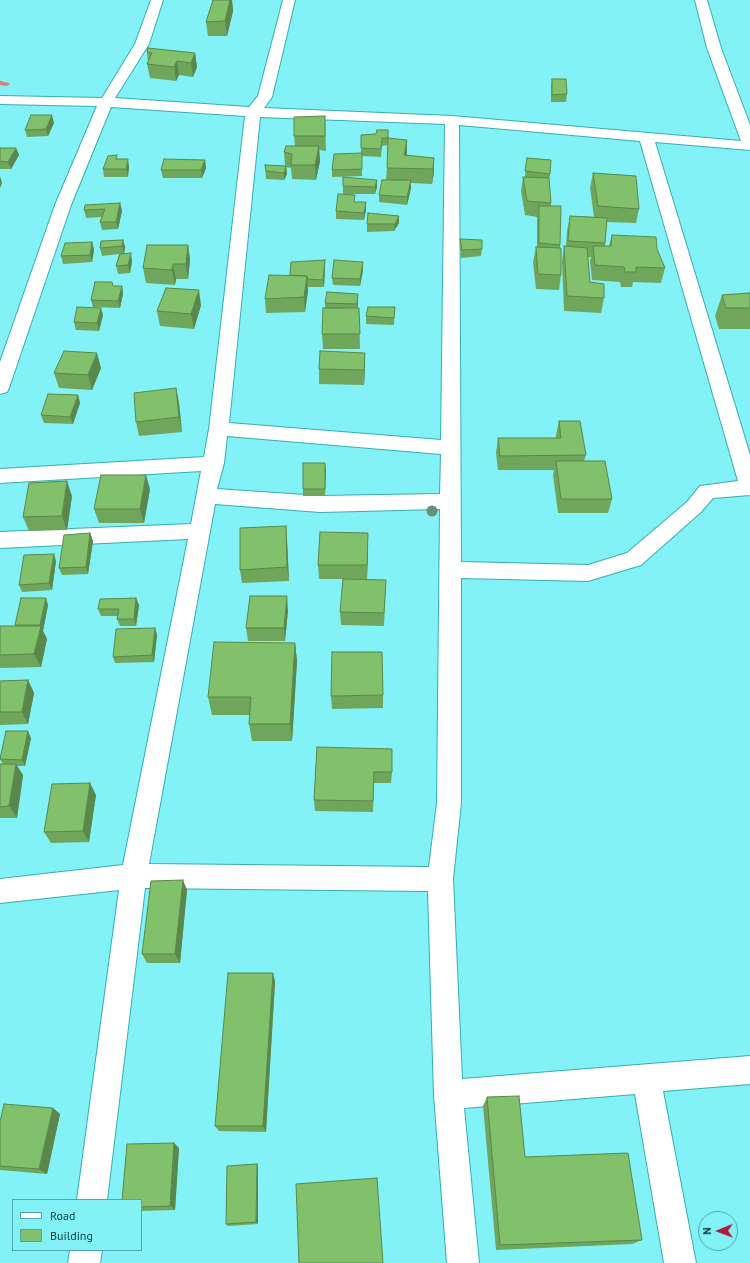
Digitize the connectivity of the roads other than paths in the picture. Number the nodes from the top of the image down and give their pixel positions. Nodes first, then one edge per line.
1 (157, 0) edge
2 (289, 0) edge
3 (701, 0) edge
4 (0, 100) edge
5 (106, 102) junction
6 (253, 112) junction
7 (452, 126) junction
8 (647, 140) junction
9 (750, 145) edge
10 (0, 388) edge
11 (220, 429) junction
12 (450, 448) junction
13 (214, 463) junction
14 (0, 476) edge
15 (750, 488) edge
16 (207, 496) junction
17 (450, 501) junction
18 (200, 531) junction
19 (0, 540) edge
20 (460, 570) dead end
21 (134, 876) junction
22 (440, 879) junction
23 (0, 891) edge
24 (750, 1070) edge
25 (646, 1078) junction
26 (448, 1095) junction
27 (92, 1199) edge
28 (86, 1251) edge
29 (84, 1263) edge
30 (463, 1263) edge
31 (680, 1263) edge

1 - 5 street
2 - 6 street
3 - 9 street
4 - 5 street
5 - 6 street
5 - 10 street
6 - 7 street
6 - 11 street
7 - 8 street
7 - 12 street
8 - 9 street
8 - 15 street
11 - 12 street
11 - 13 street
12 - 17 street
13 - 14 street
13 - 16 street
15 - 20 street
16 - 17 street
16 - 18 street
17 - 22 street
18 - 19 street
18 - 21 street
21 - 22 street
21 - 23 street
21 - 27 street
22 - 26 street
24 - 25 street
25 - 26 street
25 - 31 street
26 - 30 street
28 - 29 street

